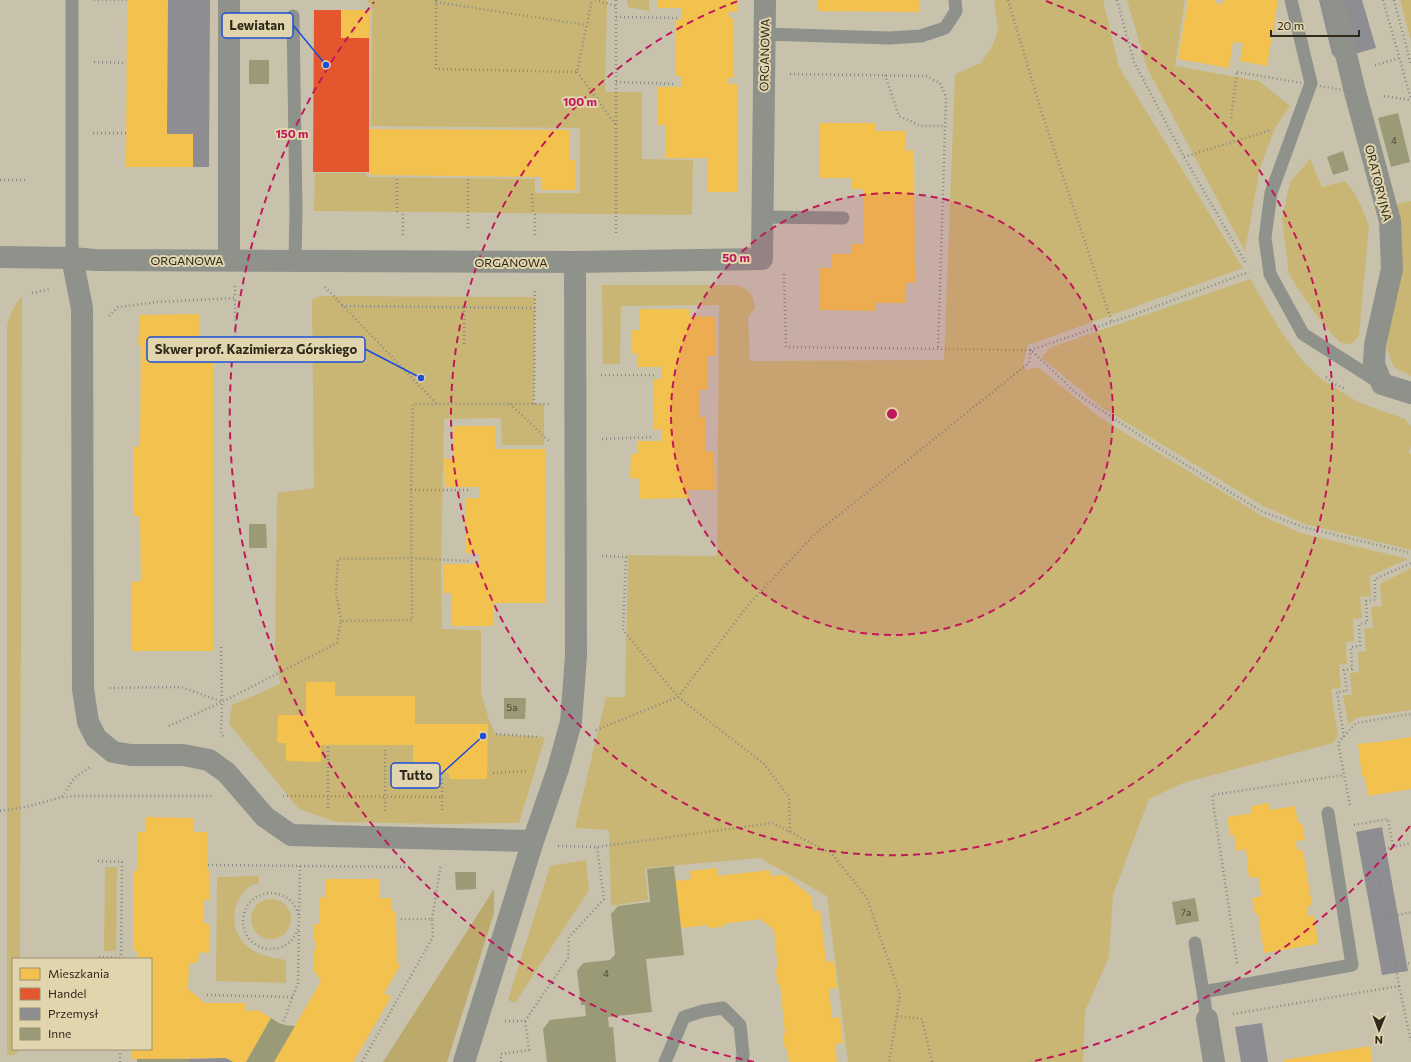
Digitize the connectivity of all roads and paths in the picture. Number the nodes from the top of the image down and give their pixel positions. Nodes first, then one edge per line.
1 (72, 0) edge
2 (92, 0) edge
3 (127, 0) edge
4 (229, 0) edge
5 (594, 0) edge
6 (616, 0) edge
7 (765, 0) edge
8 (955, 0) edge
9 (1008, 0) edge
10 (1117, 0) edge
11 (1291, 0) edge
12 (1333, 0) edge
13 (1383, 0) edge
14 (1394, 0) edge
15 (436, 1) edge
16 (616, 6) junction
17 (293, 16) dead end
18 (616, 17) junction
19 (678, 18) dead end
20 (586, 25) junction
21 (764, 34) junction
22 (1400, 58) junction
23 (91, 62) dead end
24 (1386, 62) dead end
25 (126, 63) dead end
26 (1411, 65) edge
27 (577, 72) junction
28 (788, 74) dead end
29 (885, 75) junction
30 (1292, 79) dead end
31 (616, 82) junction
32 (676, 84) dead end
33 (1291, 85) dead end
34 (1355, 92) junction
35 (1411, 99) edge
36 (1231, 118) dead end
37 (616, 125) junction
38 (945, 126) junction
39 (1275, 128) dead end
40 (91, 133) dead end
41 (126, 133) dead end
42 (1184, 157) junction
43 (397, 179) dead end
44 (468, 179) dead end
45 (0, 180) edge
46 (26, 180) dead end
47 (532, 194) dead end
48 (397, 212) dead end
49 (403, 212) dead end
50 (762, 217) junction
51 (843, 218) dead end
52 (468, 230) dead end
53 (535, 237) dead end
54 (403, 238) dead end
55 (0, 257) edge
56 (72, 258) junction
57 (229, 260) junction
58 (295, 260) junction
59 (617, 261) junction
60 (575, 262) junction
61 (784, 271) dead end
62 (78, 284) junction
63 (324, 287) dead end
64 (32, 293) dead end
65 (342, 306) junction
66 (464, 307) junction
67 (535, 308) dead end
68 (104, 320) dead end
69 (1112, 323) junction
70 (464, 346) dead end
71 (938, 349) junction
72 (1032, 350) junction
73 (236, 363) dead end
74 (1322, 374) dead end
75 (595, 375) dead end
76 (655, 375) dead end
77 (1382, 384) junction
78 (1351, 392) dead end
79 (1411, 394) edge
80 (436, 404) junction
81 (510, 404) junction
82 (553, 404) dead end
83 (654, 437) dead end
84 (595, 439) dead end
85 (553, 445) dead end
86 (411, 490) junction
87 (470, 490) dead end
88 (1411, 554) edge
89 (596, 556) dead end
90 (412, 558) junction
91 (470, 561) dead end
92 (1411, 563) edge
93 (341, 620) junction
94 (221, 647) dead end
95 (107, 688) dead end
96 (678, 697) junction
97 (222, 702) junction
98 (1411, 714) edge
99 (164, 729) dead end
100 (594, 730) dead end
101 (496, 734) dead end
102 (1344, 737) junction
103 (545, 738) dead end
104 (226, 740) dead end
105 (328, 747) dead end
106 (386, 749) dead end
107 (114, 752) junction
108 (1344, 774) junction
109 (74, 796) dead end
110 (62, 797) junction
111 (0, 811) edge
112 (1351, 811) dead end
113 (1328, 814) dead end
114 (1352, 819) dead end
115 (790, 833) junction
116 (328, 836) junction
117 (385, 837) junction
118 (533, 841) junction
119 (1411, 844) edge
120 (597, 847) junction
121 (1393, 847) junction
122 (1374, 851) dead end
123 (98, 861) dead end
124 (208, 865) dead end
125 (300, 865) junction
126 (411, 867) dead end
127 (434, 867) dead end
128 (441, 867) dead end
129 (1411, 912) edge
130 (1386, 918) dead end
131 (400, 919) dead end
132 (299, 923) junction
133 (1195, 943) dead end
134 (99, 957) dead end
135 (121, 958) edge
136 (1411, 963) edge
137 (1237, 964) dead end
138 (1396, 965) dead end
139 (1399, 986) dead end
140 (1203, 992) junction
141 (207, 995) dead end
142 (292, 997) junction
143 (1267, 1008) dead end
144 (1230, 1014) dead end
145 (897, 1016) junction
146 (478, 1018) junction
147 (1207, 1019) joint
148 (524, 1021) junction
149 (282, 1025) dead end
150 (1411, 1038) edge
151 (120, 1050) edge
152 (120, 1062) edge
153 (362, 1062) edge
154 (464, 1062) edge
155 (501, 1062) edge
156 (665, 1062) edge
157 (742, 1062) edge
158 (889, 1062) edge
159 (932, 1062) edge
160 (1214, 1062) edge

1 - 56 lane
2 - 3 path
4 - 57 street
5 - 16 path
5 - 20 path
6 - 16 path
7 - 21 street, ORGANOWA
8 - 21 lane
9 - 69 path
10 - 42 path
11 - 77 lane
12 - 34 street, ORATORYJNA
13 - 22 path
14 - 26 path
15 - 20 path
15 - 27 path
16 - 18 path
17 - 58 lane
18 - 19 path
18 - 31 path
20 - 27 path
21 - 50 street, ORGANOWA
22 - 24 path
22 - 35 path
23 - 25 path
27 - 37 path
28 - 29 path
29 - 38 path
29 - 38 path
30 - 33 path
31 - 32 path
31 - 37 path
34 - 36 path, bridge
34 - 77 street, ORATORYJNA
37 - 59 path
38 - 71 path
39 - 42 path
40 - 41 path
42 - 69 path
43 - 48 path
44 - 52 path
45 - 46 path
47 - 53 path
49 - 54 path
50 - 51 lane
50 - 59 street, ORGANOWA
55 - 56 street, ORGANOWA
56 - 57 street, ORGANOWA
56 - 62 street
57 - 58 street, ORGANOWA
58 - 60 street, ORGANOWA
59 - 60 street, ORGANOWA
60 - 118 street
61 - 71 path
62 - 64 path
62 - 107 street
63 - 65 path
65 - 66 path
65 - 80 path
66 - 67 path
66 - 70 path
68 - 73 path
69 - 72 path
71 - 72 path
72 - 88 path
72 - 96 path
74 - 78 path
75 - 76 path
77 - 79 street
80 - 81 path
80 - 86 path
81 - 82 path
81 - 85 path
83 - 84 path
86 - 87 path
86 - 90 path
89 - 96 path
90 - 91 path
90 - 93 path
90 - 93 path
92 - 102 path
93 - 97 path
94 - 97 path
95 - 97 path
96 - 100 path
96 - 115 path
97 - 99 path
97 - 104 path
98 - 102 path
101 - 103 path
102 - 108 path
105 - 116 path
106 - 117 path
107 - 110 path
107 - 116 street
108 - 112 path
108 - 137 path
109 - 110 path
110 - 111 path
113 - 140 lane
114 - 121 path
115 - 120 path
115 - 145 path
116 - 117 street
117 - 118 street
118 - 120 path
118 - 146 street
119 - 121 path
120 - 148 path
121 - 122 path
123 - 135 path
124 - 125 path
125 - 126 path
125 - 132 path
127 - 128 path
129 - 130 path
131 - 153 path
132 - 132 path
132 - 142 path
133 - 140 lane
134 - 135 path
136 - 138 path
139 - 150 path
140 - 147 lane
141 - 142 path
142 - 149 path
143 - 144 path
145 - 158 path
145 - 159 path
146 - 148 path
146 - 154 street
147 - 160 street
148 - 155 path
151 - 152 path
156 - 157 lane

